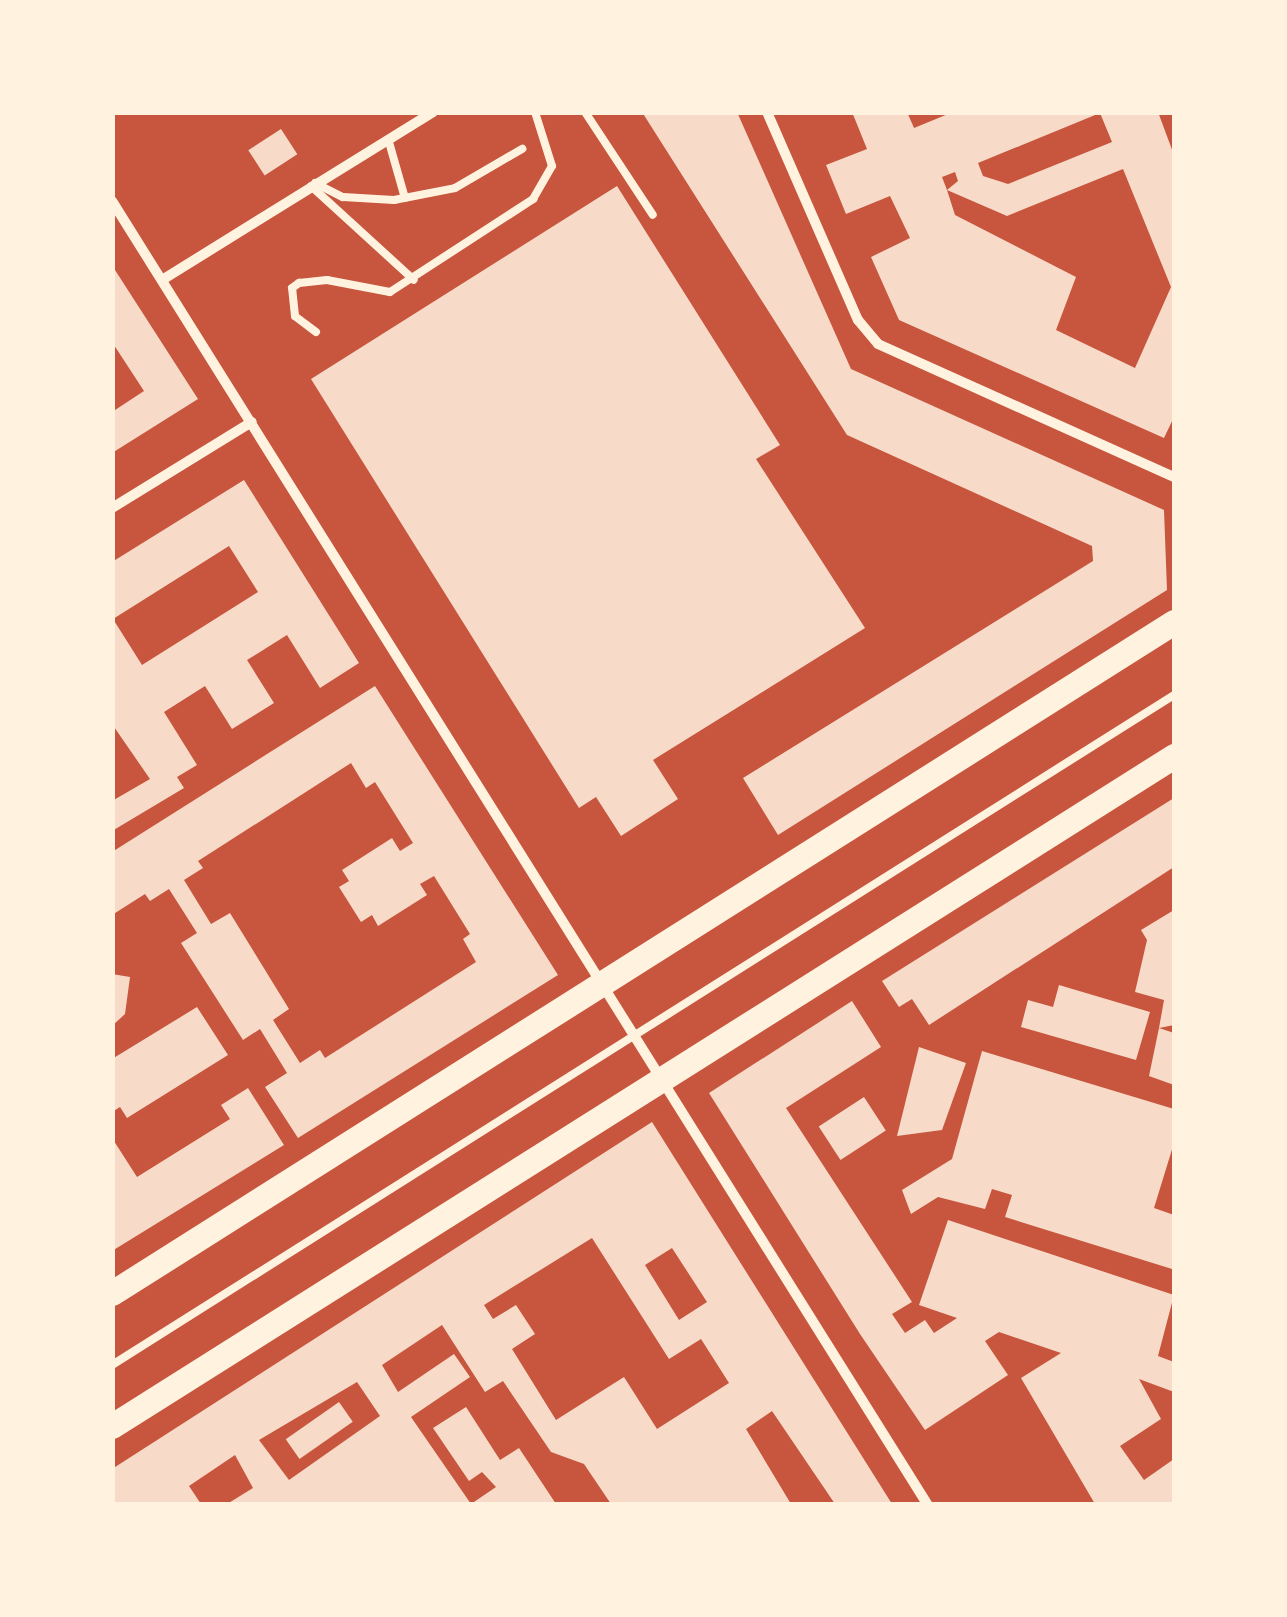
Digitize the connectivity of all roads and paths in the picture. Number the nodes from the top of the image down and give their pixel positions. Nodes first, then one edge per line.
1 (433, 112) edge
2 (536, 112) edge
3 (585, 112) edge
4 (768, 112) edge
5 (389, 142) junction
6 (522, 149) dead end
7 (313, 184) junction
8 (406, 198) junction
9 (112, 201) edge
10 (653, 215) dead end
11 (162, 280) junction
12 (414, 280) junction
13 (316, 332) dead end
14 (252, 422) junction
15 (1174, 478) edge
16 (112, 508) edge
17 (1174, 622) edge
18 (1174, 695) edge
19 (1174, 756) edge
20 (604, 979) junction
21 (636, 1031) junction
22 (666, 1079) junction
23 (112, 1294) edge
24 (112, 1365) edge
25 (112, 1426) edge
26 (927, 1504) edge

1 - 5 street
2 - 12 lane
3 - 10 lane
4 - 15 street
5 - 7 street
5 - 8 lane
6 - 8 lane
7 - 8 lane
7 - 11 street
7 - 12 lane
9 - 11 street
11 - 14 street
12 - 13 lane
14 - 16 street
14 - 20 street
17 - 20 main road
18 - 21 lane
19 - 22 main road
20 - 21 street
20 - 23 main road
21 - 22 street
21 - 24 lane
22 - 25 main road
22 - 26 street

